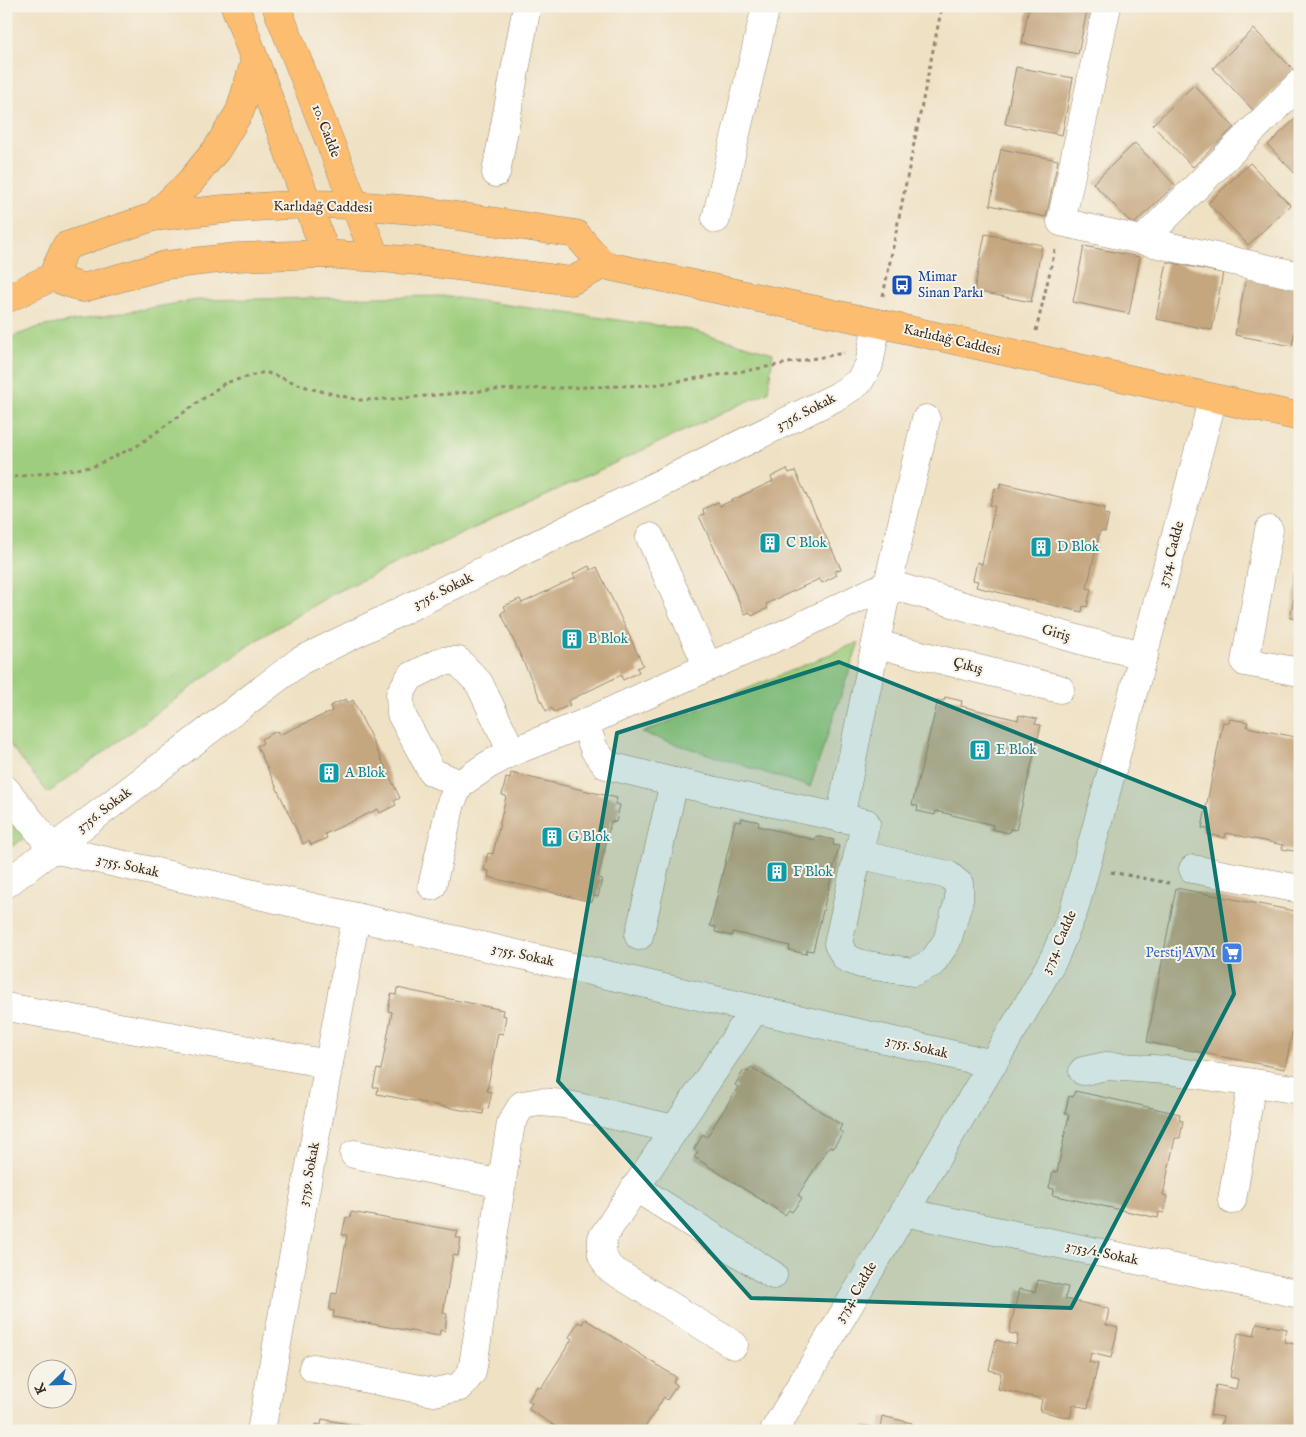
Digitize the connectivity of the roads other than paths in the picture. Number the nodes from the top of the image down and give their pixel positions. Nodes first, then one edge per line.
1 (235, 6) edge
2 (276, 6) edge
3 (527, 6) edge
4 (766, 6) edge
5 (1107, 6) edge
6 (255, 61) junction
7 (1300, 83) edge
8 (496, 173) dead end
9 (308, 204) junction
10 (355, 206) junction
11 (153, 217) junction
12 (716, 220) dead end
13 (1143, 240) junction
14 (326, 254) junction
15 (375, 256) junction
16 (604, 266) junction
17 (52, 276) junction
18 (1300, 276) edge
19 (6, 299) edge
20 (874, 335) junction
21 (1213, 398) junction
22 (1300, 417) edge
23 (926, 419) dead end
24 (1269, 530) dead end
25 (650, 538) dead end
26 (888, 584) junction
27 (876, 644) junction
28 (1144, 655) junction
29 (708, 667) junction
30 (1300, 672) edge
31 (1060, 690) dead end
32 (584, 723) junction
33 (512, 752) junction
34 (674, 782) junction
35 (460, 784) junction
36 (6, 790) edge
37 (840, 818) junction
38 (53, 849) junction
39 (858, 854) junction
40 (1192, 869) dead end
41 (6, 884) edge
42 (432, 886) dead end
43 (1300, 889) edge
44 (356, 917) junction
45 (639, 936) dead end
46 (6, 1006) edge
47 (755, 1009) junction
48 (329, 1064) junction
49 (993, 1064) junction
50 (1083, 1071) dead end
51 (1252, 1083) junction
52 (1300, 1090) edge
53 (674, 1129) junction
54 (354, 1154) dead end
55 (502, 1184) junction
56 (635, 1187) junction
57 (1232, 1200) dead end
58 (904, 1212) junction
59 (773, 1275) dead end
60 (1300, 1294) edge
61 (734, 1345) dead end
62 (313, 1368) dead end
63 (261, 1431) edge
64 (774, 1431) edge

1 - 6 main road
2 - 10 main road, 10. Cadde
3 - 8 street
4 - 12 street
5 - 13 street
6 - 9 main road
6 - 11 main road
7 - 13 street
9 - 10 main road, Karlıdağ Caddesi
9 - 11 main road, Karlıdağ Caddesi
9 - 14 main road
10 - 15 main road, 10. Cadde
10 - 16 main road, Karlıdağ Caddesi
11 - 17 main road, Karlıdağ Caddesi
13 - 18 street
14 - 15 main road
14 - 17 main road
15 - 16 main road
16 - 20 main road, Karlıdağ Caddesi
17 - 19 main road
20 - 21 main road, Karlıdağ Caddesi
20 - 38 street, 3756. Sokak
21 - 22 main road, Karlıdağ Caddesi
21 - 28 street, 3754. Cadde
23 - 26 street
24 - 30 street
25 - 29 street
26 - 27 street
26 - 28 street, Giriş
26 - 29 street
27 - 31 street, Çıkış
27 - 37 street
28 - 49 street, 3754. Cadde
29 - 32 street
32 - 33 street
32 - 34 street
33 - 35 street
33 - 35 street
34 - 37 street
34 - 45 street
35 - 42 street
36 - 38 street
37 - 39 street
38 - 41 street, 3756. Sokak
38 - 44 street, 3755. Sokak
39 - 39 street
40 - 43 street
44 - 47 street, 3755. Sokak
44 - 48 street, 3759. Sokak
46 - 48 street
47 - 49 street, 3755. Sokak
47 - 53 street
48 - 63 street, 3759. Sokak
49 - 58 street, 3754. Cadde
50 - 51 street
51 - 52 street
51 - 57 street
53 - 55 street
53 - 56 street
54 - 55 street
55 - 62 street
56 - 59 street
56 - 61 street
58 - 60 street, 3753/1. Sokak
58 - 64 street, 3754. Cadde

